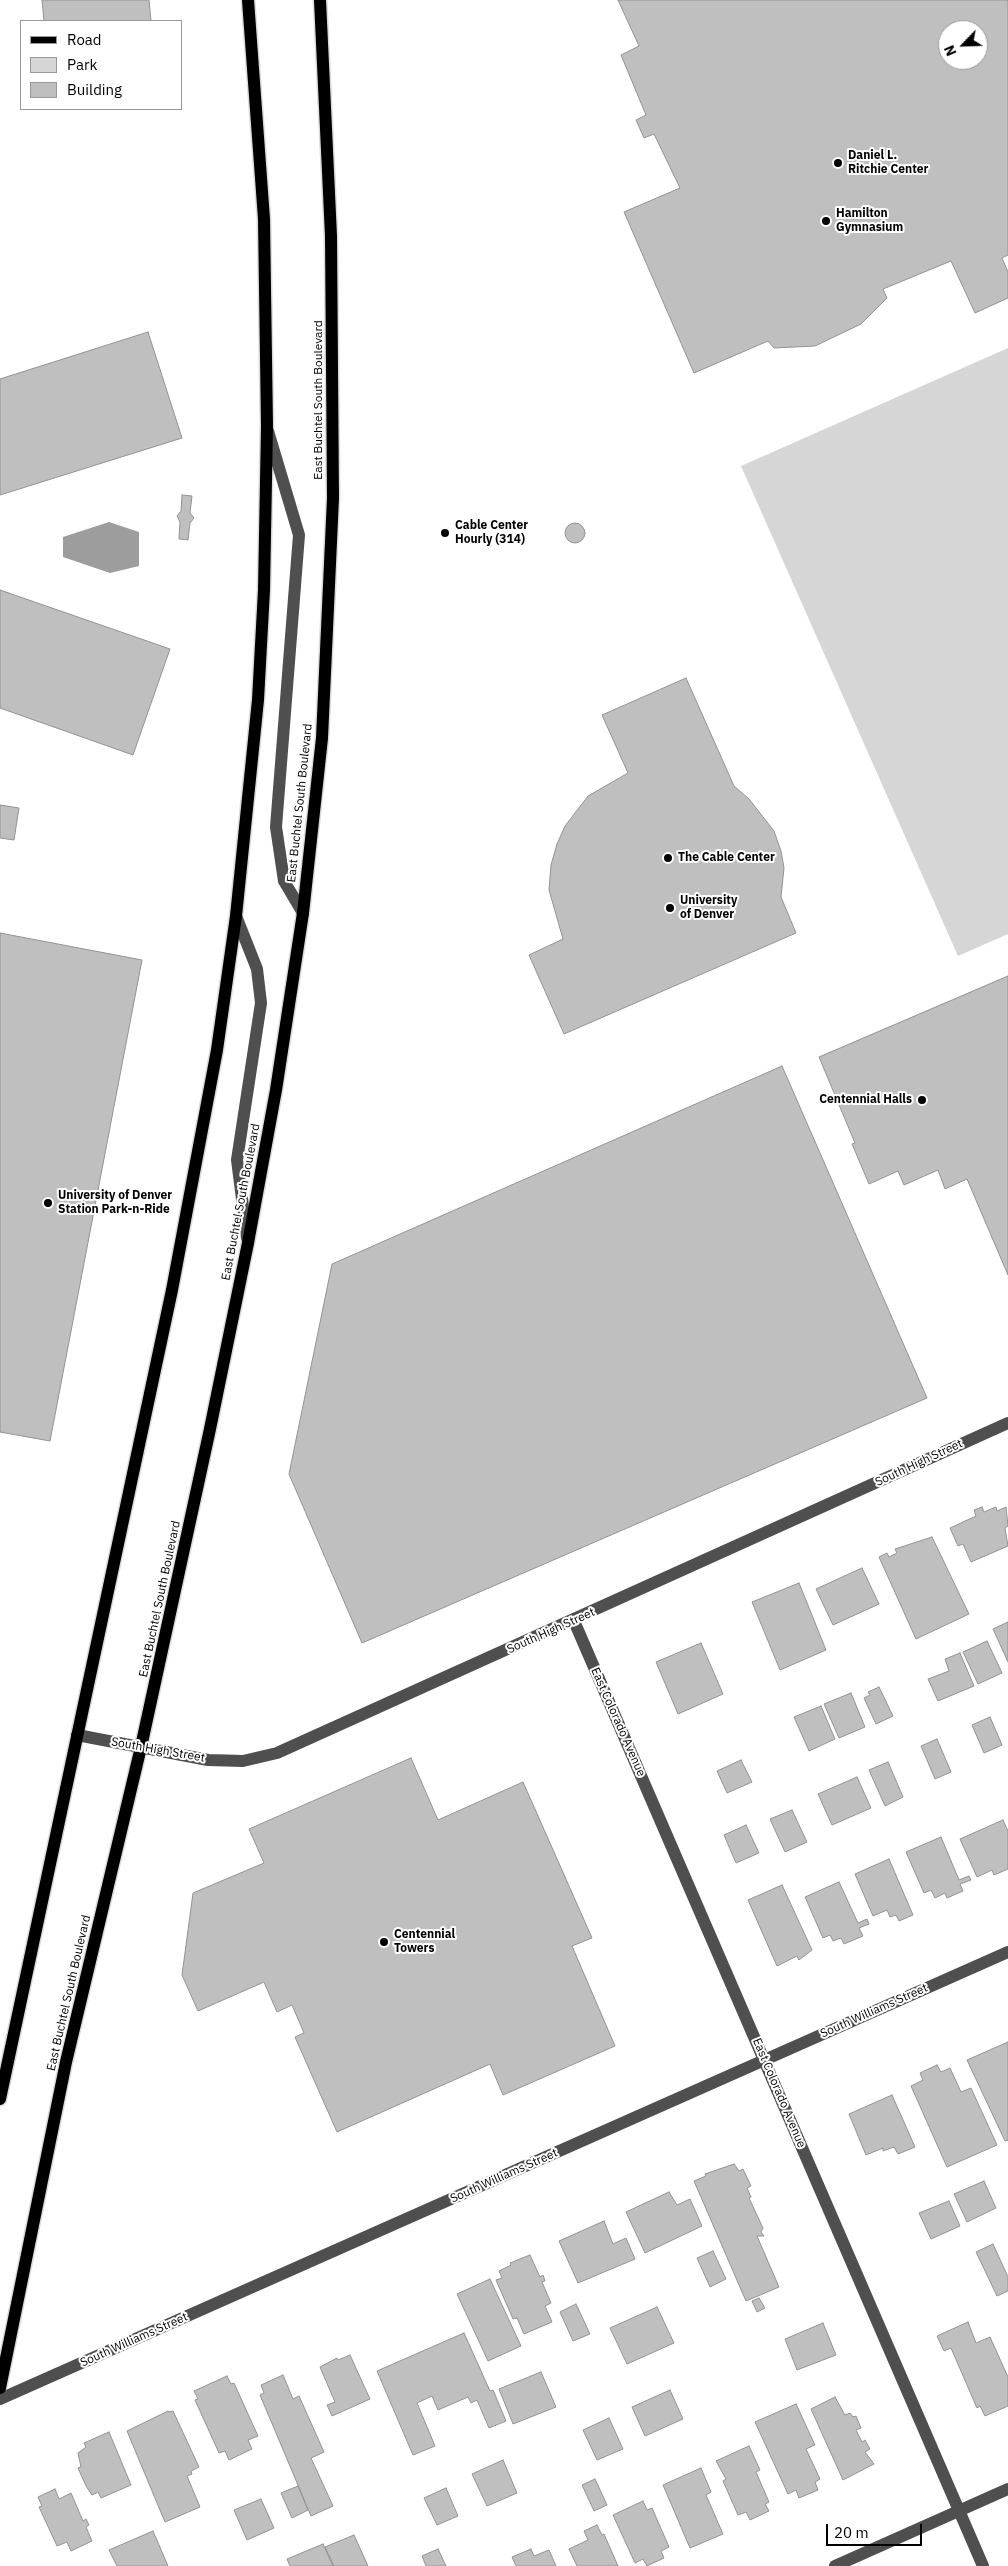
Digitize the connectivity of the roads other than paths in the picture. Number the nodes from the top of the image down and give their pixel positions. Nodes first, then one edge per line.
1 (248, 0) edge
2 (320, 0) edge
3 (267, 426) junction
4 (303, 913) junction
5 (236, 916) junction
6 (248, 1243) junction
7 (1008, 1423) edge
8 (574, 1621) junction
9 (77, 1735) junction
10 (142, 1747) junction
11 (1008, 1952) edge
12 (765, 2060) junction
13 (0, 2099) edge
14 (0, 2388) edge
15 (0, 2399) edge
16 (1008, 2489) edge
17 (959, 2510) junction
18 (835, 2566) edge
19 (983, 2566) edge

1 - 3 main road
2 - 4 main road, East Buchtel South Boulevard
3 - 4 street
3 - 5 main road
4 - 6 main road, East Buchtel South Boulevard
5 - 6 street
5 - 9 main road
6 - 10 main road, East Buchtel South Boulevard
7 - 8 street, South High Street
8 - 10 street, South High Street
8 - 12 street, East Colorado Avenue
9 - 10 street, South High Street
9 - 13 main road
10 - 14 main road, East Buchtel South Boulevard
11 - 12 street, South Williams Street
12 - 15 street, South Williams Street
12 - 17 street, East Colorado Avenue
16 - 17 street
17 - 18 street
17 - 19 street, East Colorado Avenue

